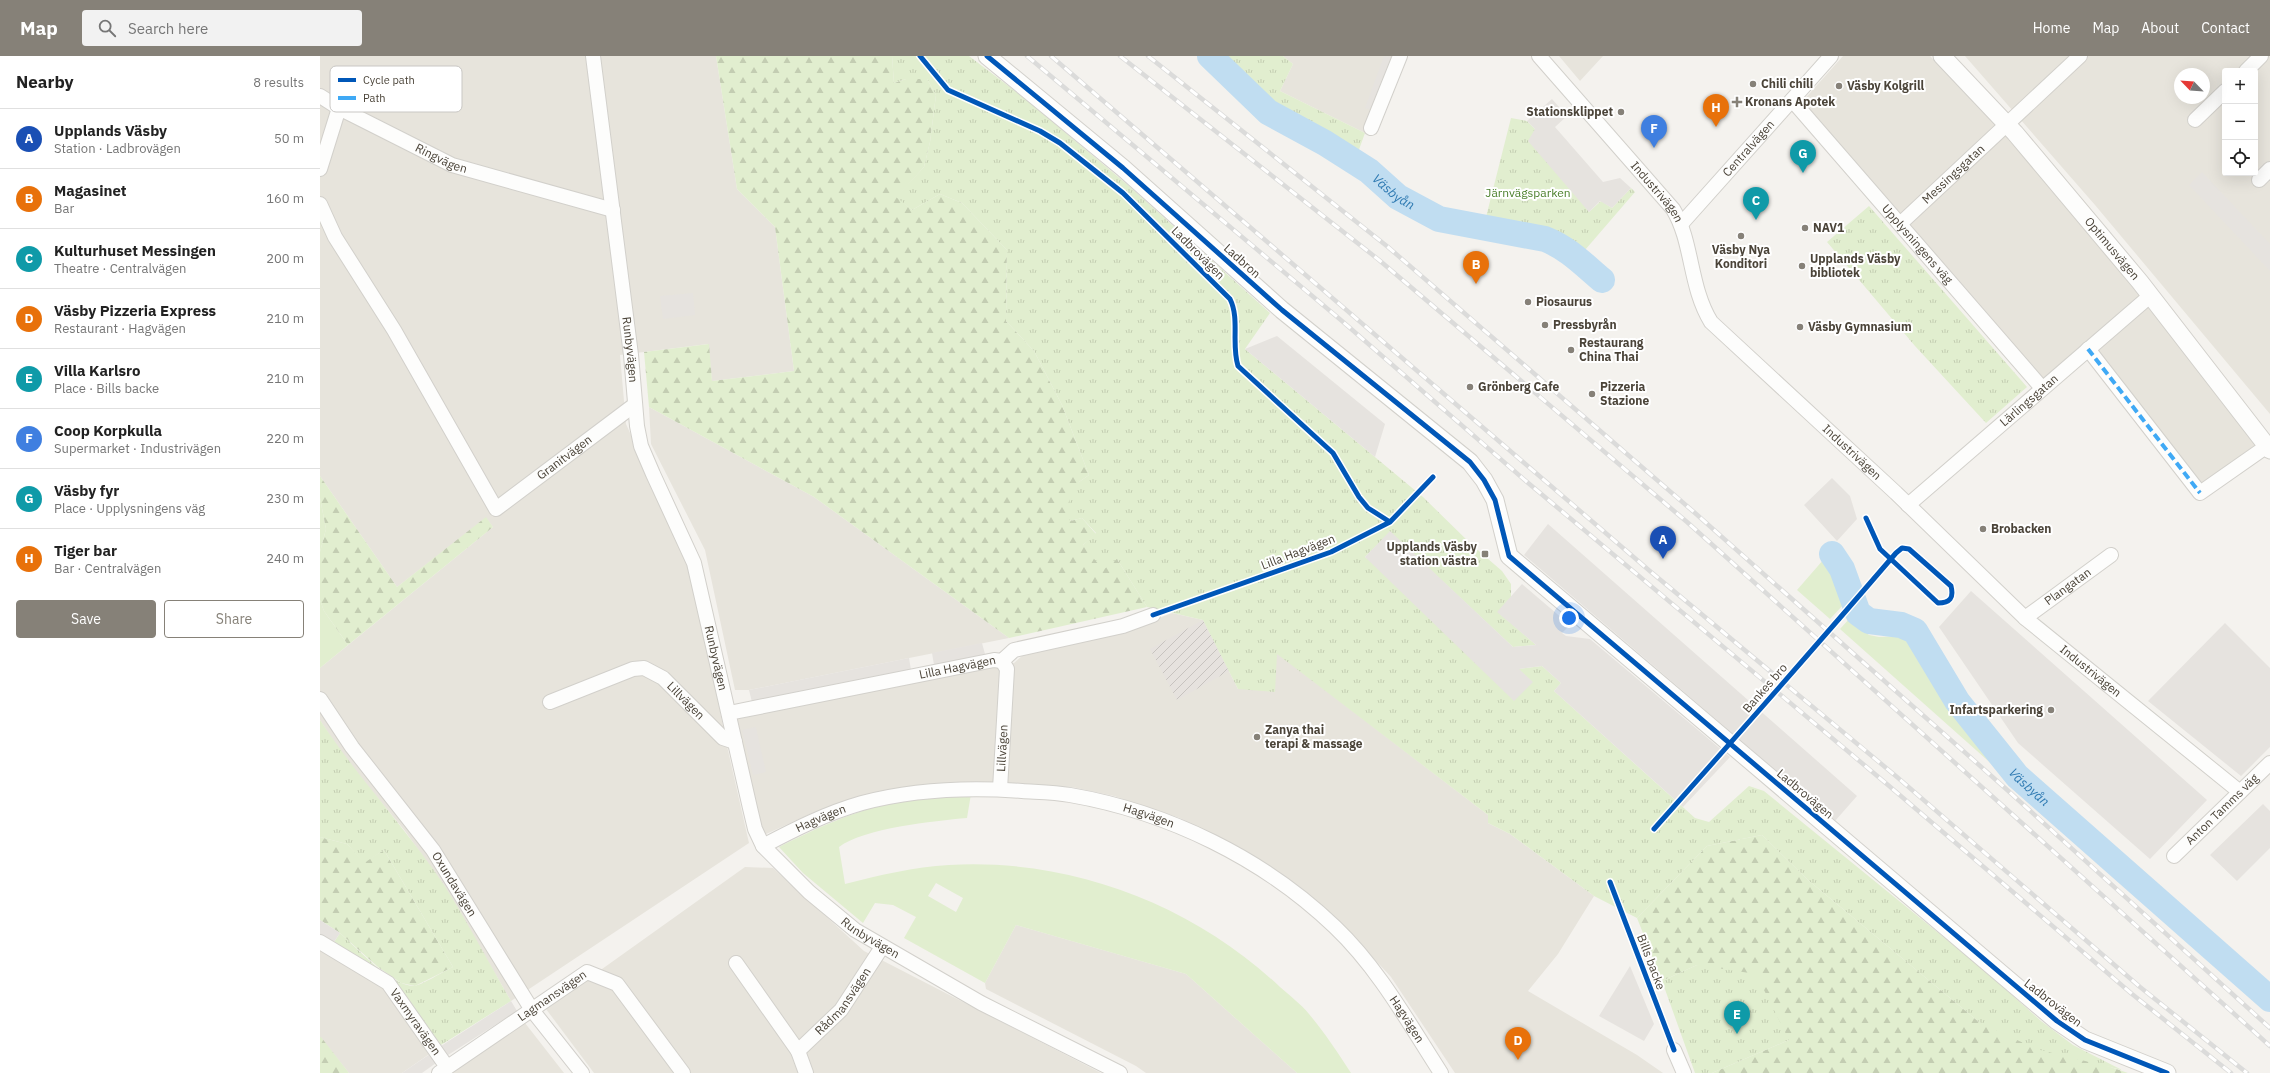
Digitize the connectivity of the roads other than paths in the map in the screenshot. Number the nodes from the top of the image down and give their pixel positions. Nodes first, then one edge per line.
1 (593, 56) edge
2 (987, 56) edge
3 (1400, 56) edge
4 (1539, 56) edge
5 (1831, 56) edge
6 (1942, 56) edge
7 (2080, 56) edge
8 (2261, 56) edge
9 (2249, 68) edge
10 (2222, 94) edge
11 (320, 96) edge
12 (1792, 100) junction
13 (330, 102) edge
14 (338, 112) edge
15 (347, 112) edge
16 (2195, 120) dead end
17 (2007, 125) junction
18 (1372, 128) dead end
19 (320, 169) edge
20 (2270, 169) edge
21 (2259, 180) dead end
22 (320, 204) edge
23 (613, 210) junction
24 (1682, 223) junction
25 (1900, 224) junction
26 (2150, 296) junction
27 (2088, 349) junction
28 (2042, 388) junction
29 (634, 406) junction
30 (2269, 447) edge
31 (1484, 480) joint
32 (1908, 505) junction
33 (2111, 555) dead end
34 (1153, 615) dead end
35 (2025, 618) junction
36 (1002, 661) junction
37 (320, 699) edge
38 (550, 702) dead end
39 (728, 713) junction
40 (735, 742) junction
41 (2270, 763) edge
42 (1000, 789) junction
43 (2240, 792) junction
44 (763, 846) junction
45 (2174, 856) dead end
46 (320, 942) edge
47 (882, 947) junction
48 (736, 963) dead end
49 (532, 1010) junction
50 (1674, 1050) dead end
51 (798, 1051) junction
52 (443, 1070) edge
53 (582, 1073) edge
54 (683, 1073) edge
55 (806, 1073) edge
56 (1120, 1073) edge
57 (1440, 1073) edge
58 (1684, 1073) edge
59 (2167, 1073) edge

1 - 23 street, Runbyvägen
2 - 31 street, Ladbron
3 - 18 street
4 - 24 street, Industrivägen
5 - 12 street, Centralvägen
6 - 17 street, Optimusvägen
7 - 17 street, Messingsgatan
8 - 9 street
10 - 16 street
11 - 13 street, Ringvägen
12 - 24 street, Centralvägen
12 - 25 street, Upplysningens väg
14 - 19 street
15 - 23 street, Ringvägen
17 - 25 street, Messingsgatan
17 - 26 street, Optimusvägen
20 - 21 street
22 - 29 street, Granitvägen
23 - 29 street, Runbyvägen
24 - 32 street, Industrivägen
25 - 28 street, Upplysningens väg
26 - 27 street, Lärlingsgatan
26 - 30 street, Optimusvägen
27 - 28 street, Lärlingsgatan
27 - 30 street
28 - 32 street, Lärlingsgatan
29 - 39 street, Runbyvägen
31 - 59 street, Ladbrovägen
32 - 35 street, Industrivägen
33 - 35 street, Plangatan
34 - 36 street, Lilla Hagvägen
35 - 43 street, Industrivägen
36 - 39 street, Lilla Hagvägen
36 - 42 street, Lillvägen
37 - 49 street, Oxundavägen
38 - 40 street, Lillvägen
39 - 40 street, Runbyvägen
40 - 44 street, Runbyvägen
41 - 43 street, Anton Tamms väg
42 - 44 street, Hagvägen
42 - 57 street, Hagvägen
43 - 45 street, Anton Tamms väg
44 - 47 street, Runbyvägen
46 - 52 street, Vaxmyravägen
47 - 51 street, Rådmansvägen
47 - 56 street, Runbyvägen
48 - 51 street
49 - 52 street, Lagmansvägen
49 - 53 street, Oxundavägen
49 - 54 street, Lagmansvägen
50 - 58 street
51 - 55 street

